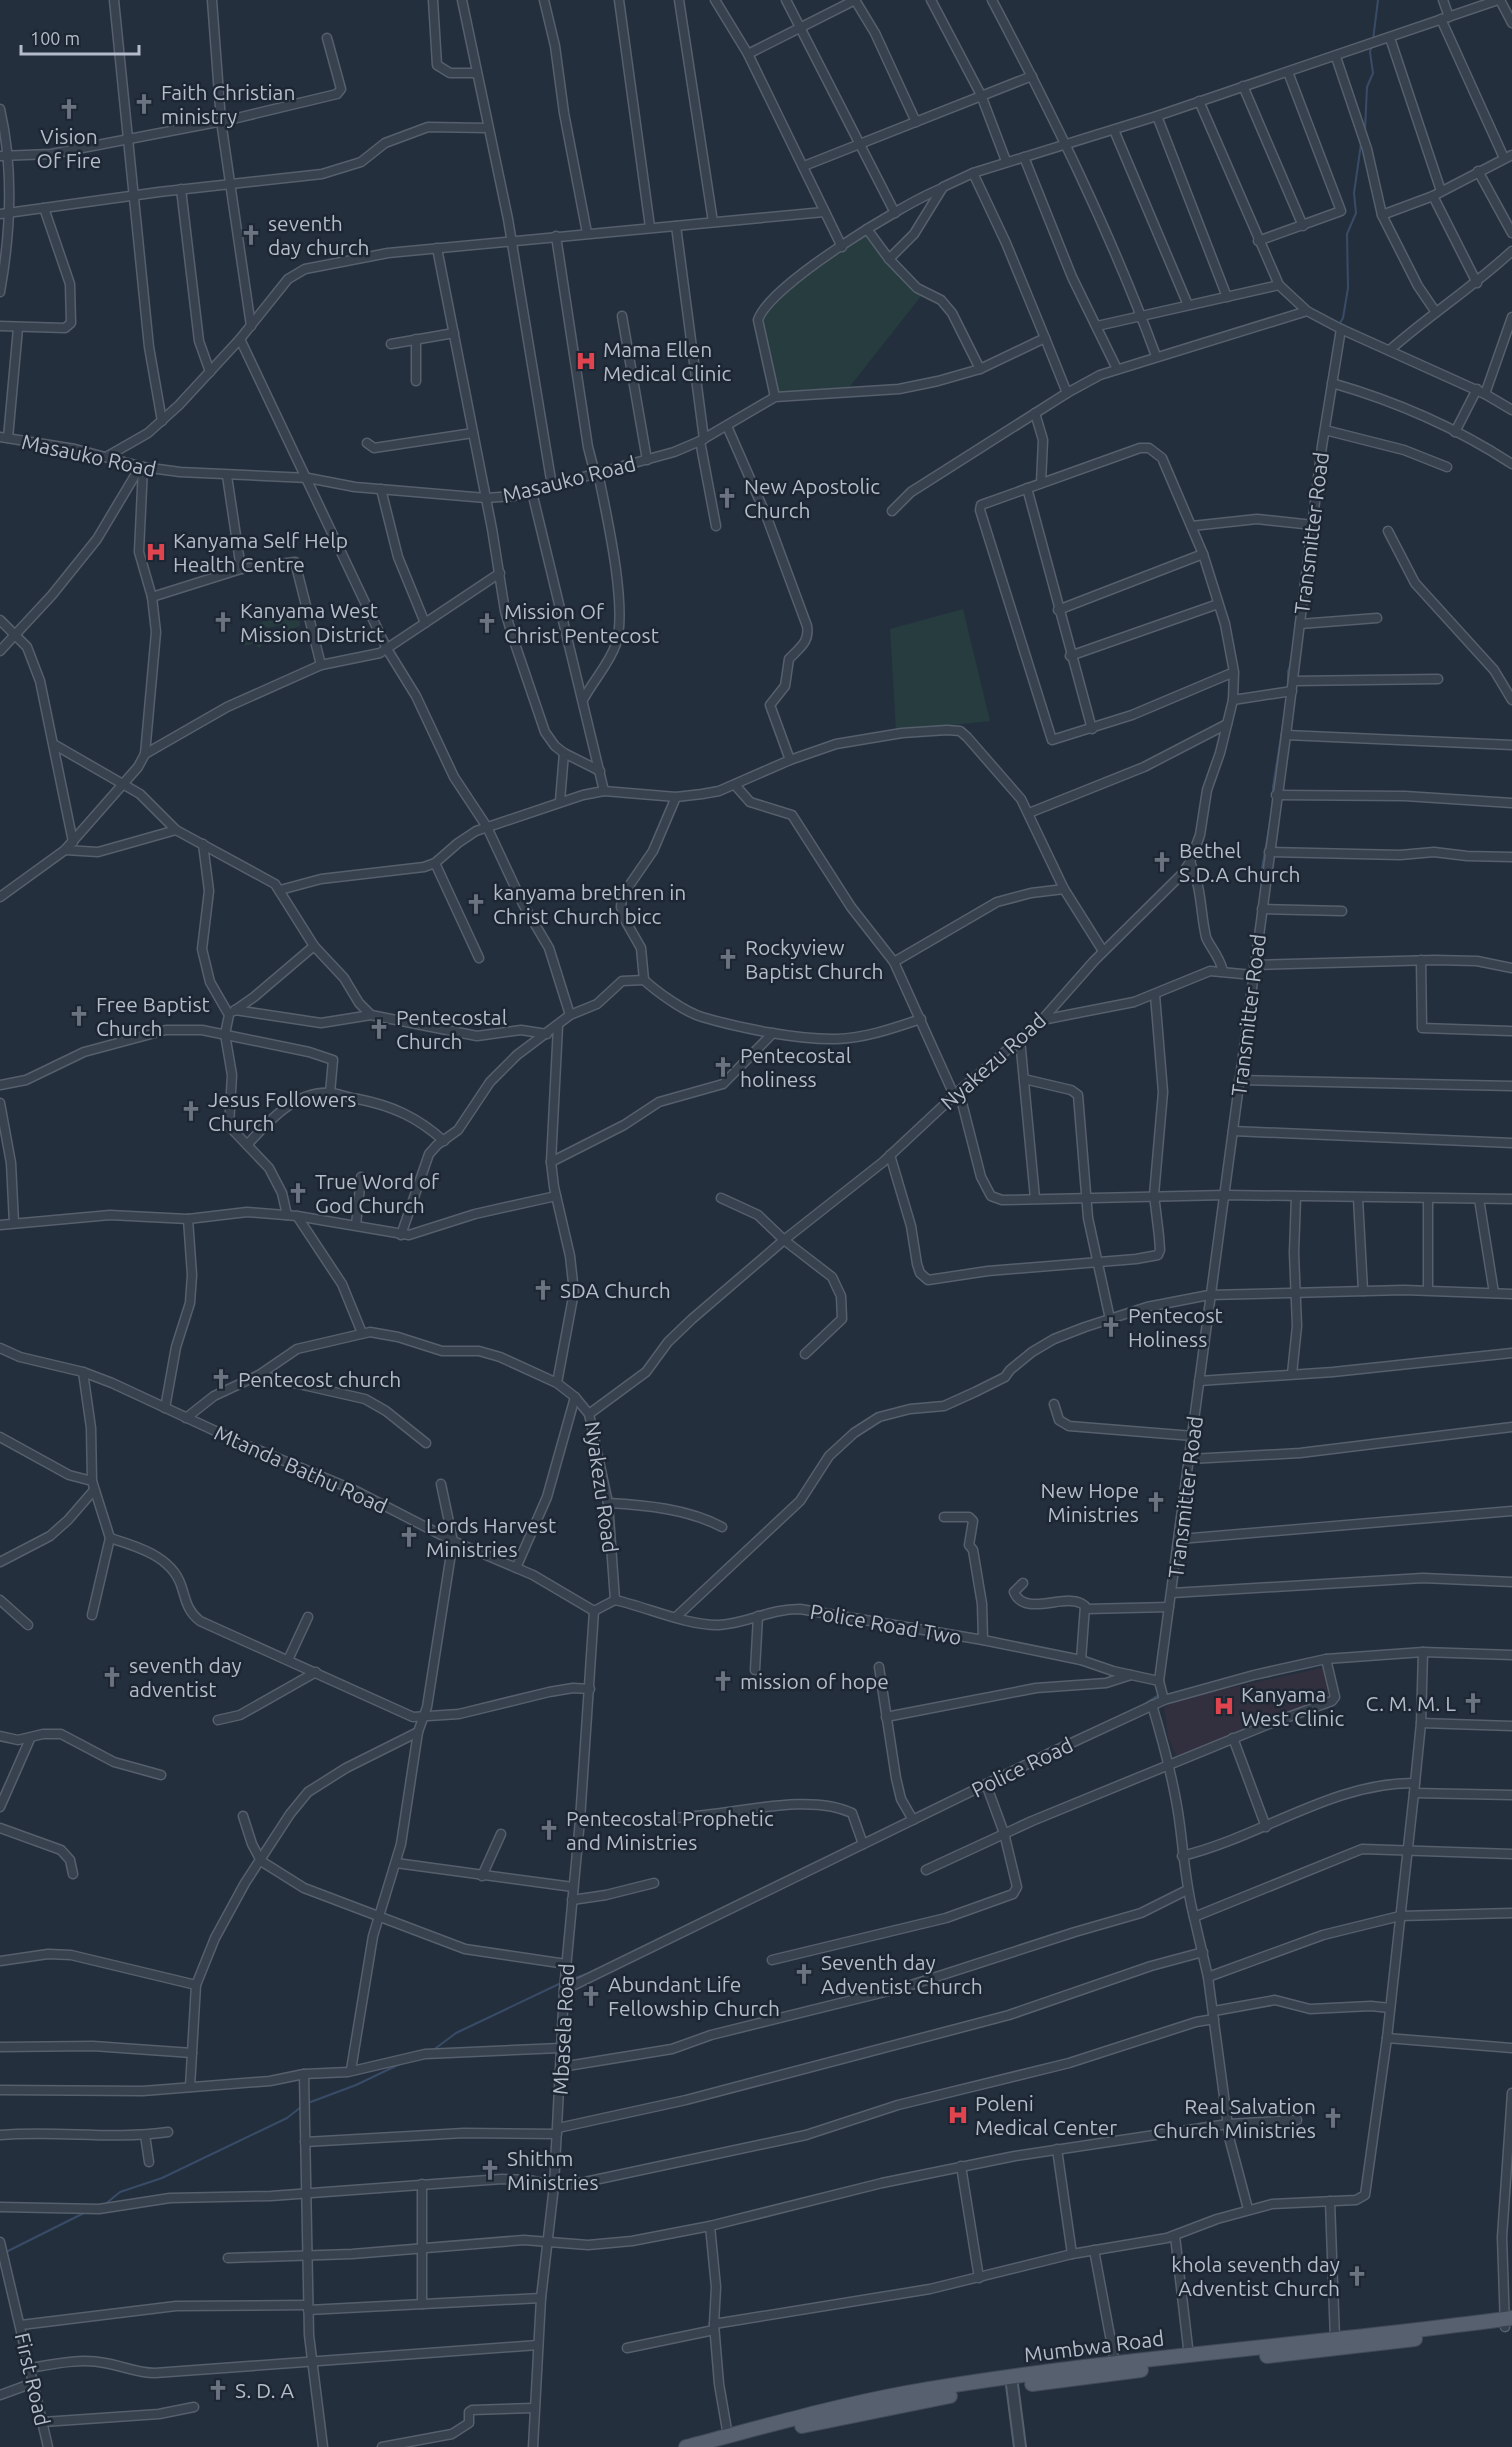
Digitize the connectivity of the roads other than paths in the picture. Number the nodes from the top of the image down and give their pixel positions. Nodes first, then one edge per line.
1 (114, 0) edge
2 (212, 0) edge
3 (434, 0) edge
4 (462, 0) edge
5 (544, 0) edge
6 (619, 0) edge
7 (679, 0) edge
8 (715, 0) edge
9 (786, 0) edge
10 (855, 0) edge
11 (931, 0) edge
12 (992, 0) edge
13 (1443, 0) edge
14 (1499, 0) edge
15 (1445, 18) junction
16 (1512, 23) edge
17 (801, 28) junction
18 (327, 38) dead end
19 (1390, 38) junction
20 (748, 54) junction
21 (1336, 57) junction
22 (1288, 72) junction
23 (476, 73) junction
24 (1032, 76) junction
25 (1243, 86) junction
26 (981, 95) junction
27 (1199, 102) junction
28 (0, 109) edge
29 (1157, 116) junction
30 (221, 121) junction
31 (916, 122) junction
32 (487, 128) junction
33 (1114, 130) junction
34 (128, 139) junction
35 (1066, 144) junction
36 (860, 145) junction
37 (4, 156) edge
38 (1508, 156) edge
39 (1024, 157) junction
40 (1006, 161) junction
41 (804, 166) junction
42 (1478, 171) junction
43 (973, 173) junction
44 (230, 185) junction
45 (943, 188) junction
46 (181, 189) junction
47 (1437, 193) junction
48 (133, 195) junction
49 (44, 208) junction
50 (824, 212) junction
51 (895, 213) junction
52 (5, 214) edge
53 (1382, 214) junction
54 (712, 222) junction
55 (676, 226) junction
56 (1302, 226) junction
57 (650, 227) junction
58 (867, 229) junction
59 (587, 233) junction
60 (1512, 233) edge
61 (556, 236) junction
62 (511, 241) junction
63 (1258, 241) junction
64 (842, 247) junction
65 (437, 248) junction
66 (1512, 251) edge
67 (888, 259) junction
68 (1477, 283) junction
69 (1279, 285) junction
70 (0, 292) edge
71 (1227, 297) junction
72 (1188, 304) junction
73 (1307, 311) junction
74 (1435, 311) junction
75 (1141, 314) junction
76 (622, 316) dead end
77 (1512, 317) edge
78 (0, 326) edge
79 (251, 326) junction
80 (1097, 326) junction
81 (18, 328) junction
82 (1341, 329) junction
83 (454, 333) junction
84 (1045, 338) junction
85 (240, 339) junction
86 (416, 339) junction
87 (391, 344) dead end
88 (1391, 350) junction
89 (1156, 356) junction
90 (980, 369) junction
91 (1117, 369) junction
92 (210, 372) junction
93 (416, 381) dead end
94 (1332, 383) junction
95 (1477, 389) junction
96 (1066, 393) junction
97 (1485, 394) junction
98 (775, 397) junction
99 (1512, 410) edge
100 (1035, 413) junction
101 (162, 421) junction
102 (727, 426) junction
103 (1325, 430) junction
104 (1455, 432) junction
105 (474, 433) junction
106 (4, 438) edge
107 (702, 440) junction
108 (367, 443) dead end
109 (106, 457) junction
110 (646, 460) junction
111 (1512, 464) edge
112 (142, 467) junction
113 (1447, 467) dead end
114 (596, 474) junction
115 (227, 476) junction
116 (308, 478) junction
117 (1041, 483) junction
118 (552, 486) junction
119 (1027, 488) junction
120 (381, 489) junction
121 (532, 492) junction
122 (486, 498) junction
123 (892, 511) dead end
124 (1313, 525) junction
125 (716, 526) dead end
126 (1192, 526) junction
127 (1388, 531) dead end
128 (1203, 554) junction
129 (241, 569) junction
130 (500, 573) junction
131 (152, 597) junction
132 (1218, 604) junction
133 (1058, 610) junction
134 (1377, 618) dead end
135 (0, 620) edge
136 (425, 623) junction
137 (1300, 624) junction
138 (14, 634) junction
139 (387, 649) junction
140 (0, 651) edge
141 (1070, 656) junction
142 (321, 665) junction
143 (1234, 672) junction
144 (1438, 679) dead end
145 (1293, 681) junction
146 (1509, 686) edge
147 (1292, 692) junction
148 (583, 700) junction
149 (1233, 700) junction
150 (1512, 700) edge
151 (1227, 724) junction
152 (1092, 729) junction
153 (1286, 735) junction
154 (55, 745) junction
155 (1512, 745) edge
156 (564, 753) junction
157 (145, 754) junction
158 (790, 760) junction
159 (600, 771) junction
160 (123, 783) junction
161 (735, 785) junction
162 (604, 791) junction
163 (1276, 795) junction
164 (676, 797) junction
165 (560, 801) junction
166 (1512, 804) edge
167 (1029, 813) junction
168 (487, 827) junction
169 (176, 830) junction
170 (73, 842) junction
171 (203, 844) junction
172 (64, 850) junction
173 (1269, 852) junction
174 (1512, 856) edge
175 (1190, 862) junction
176 (435, 863) junction
177 (1064, 889) junction
178 (280, 890) junction
179 (0, 897) edge
180 (1262, 909) junction
181 (1342, 911) dead end
182 (314, 946) junction
183 (1103, 951) junction
184 (479, 958) dead end
185 (1421, 960) junction
186 (894, 962) junction
187 (1254, 965) junction
188 (1512, 968) edge
189 (1223, 970) junction
190 (1253, 975) junction
191 (644, 980) junction
192 (1155, 995) junction
193 (232, 1012) junction
194 (371, 1015) junction
195 (570, 1015) junction
196 (921, 1019) junction
197 (1042, 1020) junction
198 (558, 1026) junction
199 (1510, 1031) dead end
200 (773, 1033) junction
201 (225, 1034) junction
202 (547, 1034) junction
203 (1020, 1039) junction
204 (1024, 1079) junction
205 (1239, 1080) junction
206 (0, 1085) edge
207 (1512, 1086) edge
208 (330, 1093) junction
209 (956, 1093) junction
210 (0, 1103) edge
211 (1233, 1131) junction
212 (444, 1141) junction
213 (1512, 1143) edge
214 (247, 1145) junction
215 (890, 1155) junction
216 (551, 1162) junction
217 (361, 1177) dead end
218 (1154, 1195) junction
219 (1226, 1195) junction
220 (556, 1196) junction
221 (1086, 1196) junction
222 (1296, 1197) junction
223 (721, 1198) dead end
224 (1035, 1198) junction
225 (1358, 1198) junction
226 (1428, 1199) junction
227 (1479, 1199) junction
228 (1512, 1199) edge
229 (287, 1215) junction
230 (297, 1216) junction
231 (188, 1220) junction
232 (15, 1223) junction
233 (0, 1225) edge
234 (356, 1225) junction
235 (401, 1235) junction
236 (784, 1240) junction
237 (1097, 1261) junction
238 (1428, 1290) junction
239 (1363, 1291) junction
240 (1494, 1293) junction
241 (1209, 1294) junction
242 (1297, 1294) junction
243 (1512, 1294) edge
244 (1110, 1319) junction
245 (362, 1333) junction
246 (0, 1348) edge
247 (1512, 1353) edge
248 (805, 1354) dead end
249 (83, 1372) junction
250 (1292, 1374) junction
251 (260, 1375) junction
252 (1199, 1381) junction
253 (557, 1383) junction
254 (575, 1397) junction
255 (1054, 1404) dead end
256 (165, 1408) junction
257 (589, 1414) junction
258 (186, 1418) junction
259 (1512, 1427) edge
260 (1193, 1436) junction
261 (0, 1437) edge
262 (426, 1443) dead end
263 (1190, 1459) junction
264 (92, 1480) junction
265 (441, 1484) dead end
266 (94, 1490) junction
267 (608, 1503) junction
268 (1512, 1511) edge
269 (944, 1517) dead end
270 (722, 1527) dead end
271 (110, 1538) junction
272 (1180, 1539) junction
273 (453, 1541) junction
274 (0, 1562) edge
275 (516, 1568) junction
276 (1512, 1582) edge
277 (1023, 1583) dead end
278 (1172, 1593) junction
279 (0, 1600) edge
280 (615, 1600) junction
281 (1169, 1607) junction
282 (1086, 1609) junction
283 (594, 1611) junction
284 (92, 1615) dead end
285 (758, 1616) junction
286 (308, 1617) dead end
287 (675, 1617) junction
288 (28, 1625) dead end
289 (983, 1640) junction
290 (1423, 1652) junction
291 (1512, 1655) edge
292 (1326, 1659) junction
293 (288, 1660) junction
294 (1081, 1660) junction
295 (879, 1667) dead end
296 (755, 1670) dead end
297 (316, 1672) junction
298 (1131, 1675) junction
299 (1159, 1681) junction
300 (590, 1689) junction
301 (1164, 1700) junction
302 (1152, 1705) junction
303 (886, 1717) junction
304 (423, 1718) junction
305 (218, 1720) dead end
306 (1421, 1723) junction
307 (1512, 1726) edge
308 (418, 1732) junction
309 (0, 1736) edge
310 (1233, 1738) junction
311 (30, 1739) junction
312 (1169, 1765) junction
313 (161, 1775) dead end
314 (1415, 1783) junction
315 (986, 1784) junction
316 (1414, 1793) junction
317 (1512, 1795) edge
318 (0, 1807) edge
319 (243, 1816) dead end
320 (580, 1820) junction
321 (913, 1820) junction
322 (1266, 1827) junction
323 (0, 1828) edge
324 (1004, 1833) junction
325 (501, 1834) dead end
326 (863, 1844) junction
327 (1408, 1849) junction
328 (1512, 1854) edge
329 (1182, 1856) junction
330 (261, 1861) junction
331 (396, 1863) junction
332 (926, 1870) dead end
333 (73, 1874) dead end
334 (482, 1876) junction
335 (654, 1883) dead end
336 (573, 1887) junction
337 (1187, 1890) junction
338 (572, 1900) junction
339 (1512, 1913) edge
340 (378, 1915) junction
341 (1400, 1916) junction
342 (1194, 1917) junction
343 (1203, 1952) junction
344 (0, 1960) edge
345 (772, 1960) dead end
346 (566, 1964) junction
347 (1208, 1977) junction
348 (196, 1985) junction
349 (564, 1990) junction
350 (1390, 2008) junction
351 (1214, 2015) junction
352 (1387, 2038) junction
353 (0, 2047) edge
354 (560, 2048) junction
355 (1512, 2048) edge
356 (192, 2054) junction
357 (561, 2067) junction
358 (351, 2070) junction
359 (304, 2074) junction
360 (190, 2087) junction
361 (0, 2090) edge
362 (1512, 2093) edge
363 (1297, 2120) dead end
364 (1228, 2124) junction
365 (557, 2131) junction
366 (168, 2132) dead end
367 (0, 2135) edge
368 (146, 2135) junction
369 (305, 2142) junction
370 (1057, 2149) junction
371 (149, 2162) dead end
372 (961, 2166) junction
373 (422, 2184) junction
374 (554, 2186) junction
375 (306, 2193) junction
376 (1330, 2201) junction
377 (0, 2207) edge
378 (1248, 2209) junction
379 (710, 2226) junction
380 (1175, 2236) junction
381 (547, 2241) junction
382 (0, 2242) edge
383 (422, 2249) junction
384 (1094, 2250) junction
385 (1072, 2254) junction
386 (307, 2256) junction
387 (228, 2258) dead end
388 (4, 2269) edge
389 (979, 2278) junction
390 (541, 2298) junction
391 (422, 2304) junction
392 (308, 2307) junction
393 (1508, 2322) edge
394 (21, 2325) junction
395 (714, 2327) junction
396 (1335, 2339) junction
397 (538, 2345) junction
398 (627, 2348) dead end
399 (1189, 2356) junction
400 (311, 2361) junction
401 (30, 2368) junction
402 (1116, 2369) junction
403 (1012, 2382) junction
404 (33, 2383) junction
405 (1, 2392) edge
406 (194, 2407) dead end
407 (534, 2408) junction
408 (43, 2422) junction
409 (728, 2436) junction
410 (48, 2447) edge
411 (322, 2447) edge
412 (382, 2447) edge
413 (532, 2447) edge
414 (686, 2447) edge
415 (718, 2447) edge
416 (1020, 2447) edge

1 - 34 street
2 - 30 street
3 - 23 street
4 - 23 street
5 - 59 street
6 - 57 street
7 - 54 street
8 - 20 street
9 - 17 street
10 - 17 street
10 - 31 street
11 - 26 street
12 - 24 street
13 - 15 street
14 - 15 street
14 - 16 street
15 - 19 street
15 - 38 street
17 - 20 street
17 - 36 street
18 - 30 street
19 - 21 street
19 - 47 street
20 - 41 street
21 - 22 street
21 - 53 street
22 - 25 street
22 - 56 street
23 - 32 street
24 - 26 street
24 - 35 street
25 - 27 street
25 - 56 street
26 - 31 street
26 - 40 street
27 - 29 street
27 - 63 street
28 - 37 street
29 - 33 street
29 - 71 street
30 - 34 street
30 - 44 street
31 - 36 street
32 - 44 street
32 - 62 street
33 - 35 street
33 - 72 street
34 - 37 street
34 - 48 street
35 - 39 street
35 - 75 street
36 - 41 street
36 - 51 street
37 - 52 street
38 - 42 street
39 - 40 street
39 - 80 street
40 - 43 street
41 - 50 street
42 - 47 street
42 - 60 street
43 - 45 street
43 - 84 street
44 - 46 street
44 - 79 street
45 - 51 street
45 - 67 street
46 - 48 street
46 - 92 street
47 - 53 street
47 - 68 street
48 - 49 street
48 - 101 street
49 - 52 street
49 - 81 street
50 - 54 street
50 - 64 street
51 - 58 street
52 - 70 street
53 - 74 street
54 - 55 street
55 - 57 street
55 - 107 street
56 - 63 street
57 - 59 street
58 - 64 street
58 - 67 street
59 - 61 street
61 - 62 street
61 - 114 street
62 - 65 street
62 - 118 street
63 - 69 street
64 - 98 street
65 - 79 street
65 - 83 street
66 - 68 street
67 - 90 street
68 - 74 street
69 - 71 street
69 - 73 street
71 - 72 street
72 - 75 street
73 - 82 street
73 - 89 street
74 - 88 street
75 - 80 street
75 - 89 street
76 - 110 street
77 - 97 street
78 - 81 street
79 - 85 street
80 - 91 street
81 - 106 street
82 - 88 street
82 - 94 street, Transmitter Road
83 - 86 street
83 - 105 street
84 - 90 street, Masauko Road
84 - 96 street
85 - 92 street
85 - 116 street
86 - 87 street
86 - 93 street
88 - 95 street
89 - 91 street
90 - 98 street, Masauko Road
91 - 96 street
92 - 101 street
94 - 103 street, Transmitter Road
94 - 104 street
95 - 97 street
95 - 104 street
96 - 100 street
97 - 99 street
98 - 102 street, Masauko Road
100 - 117 street
100 - 123 street
101 - 109 street
102 - 107 street, Masauko Road
102 - 158 street
103 - 113 street
103 - 124 street, Transmitter Road
104 - 111 street
105 - 108 street
105 - 122 street
106 - 109 street, Masauko Road
107 - 110 street, Masauko Road
107 - 125 street
109 - 112 street, Masauko Road
110 - 114 street, Masauko Road
112 - 115 street, Masauko Road
112 - 131 street
112 - 138 street
114 - 118 street, Masauko Road
114 - 148 street
115 - 116 street, Masauko Road
115 - 129 street
116 - 120 street, Masauko Road
116 - 139 street
117 - 119 street
117 - 126 street, Nyakezu Road
118 - 121 street, Masauko Road
119 - 133 street
119 - 152 street
120 - 122 street, Masauko Road
120 - 136 street
121 - 122 street, Masauko Road
121 - 148 street
122 - 130 street
124 - 126 street
124 - 137 street, Transmitter Road
126 - 128 street, Nyakezu Road
127 - 146 street
128 - 132 street, Nyakezu Road
128 - 133 street
129 - 131 street
129 - 142 street
130 - 136 street
130 - 156 street
131 - 157 street
132 - 141 street
132 - 143 street, Nyakezu Road
133 - 141 street
134 - 137 street
135 - 138 street
136 - 139 street
137 - 145 street, Transmitter Road
138 - 140 street
138 - 154 street
139 - 142 street
139 - 168 street
141 - 152 street
142 - 157 street
143 - 149 street, Nyakezu Road
143 - 152 street
144 - 145 street
145 - 147 street, Transmitter Road
146 - 150 street
147 - 149 street
147 - 153 street, Transmitter Road
148 - 159 street
149 - 151 street, Nyakezu Road
151 - 167 street
151 - 175 street, Nyakezu Road
153 - 155 street
153 - 163 street, Transmitter Road
154 - 160 street
154 - 170 street
156 - 159 street
156 - 165 street
157 - 160 street
158 - 161 street
158 - 167 street
159 - 162 street
160 - 169 street
160 - 170 street
161 - 164 street
161 - 186 street
162 - 164 street
162 - 165 street
163 - 166 street
163 - 173 street, Transmitter Road
164 - 191 street
165 - 168 street
167 - 177 street
168 - 176 street
168 - 195 street
169 - 171 street
169 - 172 street
170 - 172 street
171 - 178 street
171 - 193 street
172 - 179 street
173 - 174 street
173 - 180 street, Transmitter Road
175 - 183 street, Nyakezu Road
175 - 189 street
176 - 178 street
176 - 184 street
177 - 183 street
177 - 186 street
178 - 182 street
180 - 181 street
180 - 187 street, Transmitter Road
182 - 193 street
182 - 194 street
183 - 197 street, Nyakezu Road
185 - 187 street
185 - 188 street
185 - 199 street
186 - 196 street
187 - 190 street, Transmitter Road
189 - 190 street
189 - 192 street
190 - 205 street, Transmitter Road
191 - 195 street
191 - 200 street
192 - 197 street
192 - 218 street
193 - 194 street
193 - 201 street
194 - 202 street
195 - 198 street
196 - 200 street
196 - 209 street
197 - 203 street, Nyakezu Road
198 - 202 street
198 - 216 street
200 - 216 street
201 - 206 street
201 - 208 street
201 - 214 street
202 - 212 street
203 - 204 street
203 - 209 street, Nyakezu Road
204 - 221 street
204 - 224 street
205 - 207 street
205 - 211 street, Transmitter Road
208 - 212 street
208 - 214 street
209 - 215 street, Nyakezu Road
209 - 224 street
210 - 232 street
211 - 213 street
211 - 219 street, Transmitter Road
212 - 235 street
214 - 229 street
215 - 236 street, Nyakezu Road
215 - 237 street
216 - 220 street
217 - 234 street
218 - 219 street
218 - 221 street
218 - 237 street
219 - 222 street
219 - 241 street, Transmitter Road
220 - 235 street
220 - 253 street
221 - 224 street
221 - 237 street
222 - 225 street
222 - 242 street
223 - 236 street
225 - 226 street
225 - 239 street
226 - 227 street
226 - 238 street
227 - 228 street
227 - 240 street
229 - 230 street
229 - 231 street
230 - 234 street
230 - 245 street
231 - 232 street
231 - 256 street
232 - 233 street
234 - 235 street
236 - 248 street
236 - 257 street, Nyakezu Road
237 - 244 street
238 - 239 street
238 - 240 street
239 - 242 street
240 - 243 street
241 - 242 street
241 - 244 street
241 - 252 street, Transmitter Road
242 - 250 street
244 - 287 street
245 - 251 street
245 - 253 street
246 - 249 street, Mtanda Bathu Road
247 - 250 street
249 - 256 street, Mtanda Bathu Road
249 - 264 street
250 - 252 street
251 - 258 street
251 - 262 street
252 - 260 street, Transmitter Road
253 - 254 street
254 - 257 street
254 - 275 street
255 - 260 street
256 - 258 street, Mtanda Bathu Road
257 - 267 street, Nyakezu Road
258 - 273 street, Mtanda Bathu Road
259 - 263 street
260 - 263 street, Transmitter Road
261 - 264 street
263 - 272 street, Transmitter Road
264 - 266 street
265 - 273 street
266 - 271 street
266 - 274 street
267 - 270 street
267 - 280 street, Nyakezu Road
268 - 272 street
269 - 289 street
271 - 284 street
271 - 293 street
272 - 278 street, Transmitter Road
273 - 275 street, Mtanda Bathu Road
273 - 304 street
275 - 283 street, Mtanda Bathu Road
276 - 278 street
277 - 282 street
278 - 281 street, Transmitter Road
279 - 288 street
280 - 283 street
280 - 287 street, Police Road Two
281 - 282 street
281 - 299 street, Transmitter Road
282 - 294 street
283 - 300 street, Mbasela Road
285 - 287 street, Police Road Two
285 - 289 street, Police Road Two
285 - 296 street
286 - 293 street
289 - 294 street, Police Road Two
290 - 291 street, Police Road
290 - 292 street, Police Road
290 - 306 street
292 - 301 street, Police Road
292 - 310 street
293 - 297 street
294 - 298 street, Police Road Two
295 - 303 street
297 - 304 street
297 - 305 street
298 - 299 street, Police Road Two
298 - 303 street
299 - 301 street, Transmitter Road
300 - 304 street
300 - 320 street, Mbasela Road
301 - 302 street, Police Road
302 - 312 street
302 - 315 street, Police Road
303 - 321 street
304 - 308 street
306 - 307 street
306 - 314 street
308 - 330 street
308 - 331 street
309 - 311 street
310 - 312 street
310 - 322 street
311 - 313 street
311 - 318 street
312 - 324 street
312 - 329 street
314 - 316 street
314 - 322 street
315 - 321 street, Police Road
315 - 324 street
316 - 317 street
316 - 327 street
319 - 330 street
320 - 326 street
320 - 336 street, Mbasela Road
321 - 326 street, Police Road
322 - 329 street
323 - 333 street
324 - 332 street
324 - 345 street
325 - 334 street
326 - 349 street, Police Road
327 - 328 street
327 - 341 street
327 - 342 street
329 - 337 street
330 - 340 street
330 - 348 street
331 - 334 street
331 - 340 street
334 - 336 street
335 - 338 street
336 - 338 street, Mbasela Road
337 - 342 street
337 - 357 street
338 - 346 street, Mbasela Road
339 - 341 street
340 - 346 street
340 - 358 street
341 - 347 street
341 - 350 street
342 - 343 street
343 - 347 street
343 - 365 street
344 - 348 street
346 - 349 street, Mbasela Road
347 - 351 street
348 - 356 street
349 - 354 street, Mbasela Road
350 - 351 street
350 - 352 street
351 - 364 street
351 - 374 street
352 - 355 street
352 - 376 street
353 - 356 street
354 - 357 street, Mbasela Road
354 - 358 street
356 - 360 street
357 - 365 street, Mbasela Road
358 - 359 street
359 - 360 street
359 - 369 street
360 - 361 street
362 - 393 street
363 - 364 street
364 - 370 street
364 - 378 street
365 - 369 street
365 - 374 street, Mbasela Road
366 - 368 street
367 - 368 street
368 - 371 street
369 - 375 street
370 - 372 street
370 - 385 street
372 - 379 street
372 - 389 street
373 - 374 street
373 - 375 street
373 - 383 street
374 - 381 street, Mbasela Road
375 - 377 street
375 - 386 street
376 - 378 street
376 - 396 street
378 - 380 street
379 - 381 street
379 - 395 street
380 - 384 street
380 - 399 street
381 - 383 street
381 - 390 street, Mbasela Road
382 - 388 street, First Road
383 - 386 street
383 - 391 street
384 - 385 street
384 - 402 street
385 - 389 street
386 - 387 street
386 - 392 street
388 - 394 street, First Road
389 - 395 street
390 - 391 street
390 - 397 street, Mbasela Road
391 - 392 street
392 - 394 street
392 - 400 street
393 - 396 main road, Mumbwa Road
393 - 402 main road, Mumbwa Road
394 - 401 street, First Road
395 - 398 street
395 - 409 street
396 - 399 main road, Mumbwa Road
397 - 400 street
397 - 407 street, Mbasela Road
399 - 402 main road, Mumbwa Road
400 - 401 street
400 - 411 street
401 - 404 street, First Road
402 - 403 main road, Mumbwa Road
403 - 409 main road, Mumbwa Road
403 - 415 main road, Mumbwa Road
403 - 416 street
404 - 405 street
404 - 408 street, First Road
406 - 408 street
407 - 412 street
407 - 413 street, Mbasela Road
408 - 410 street, First Road
409 - 414 main road, Mumbwa Road

